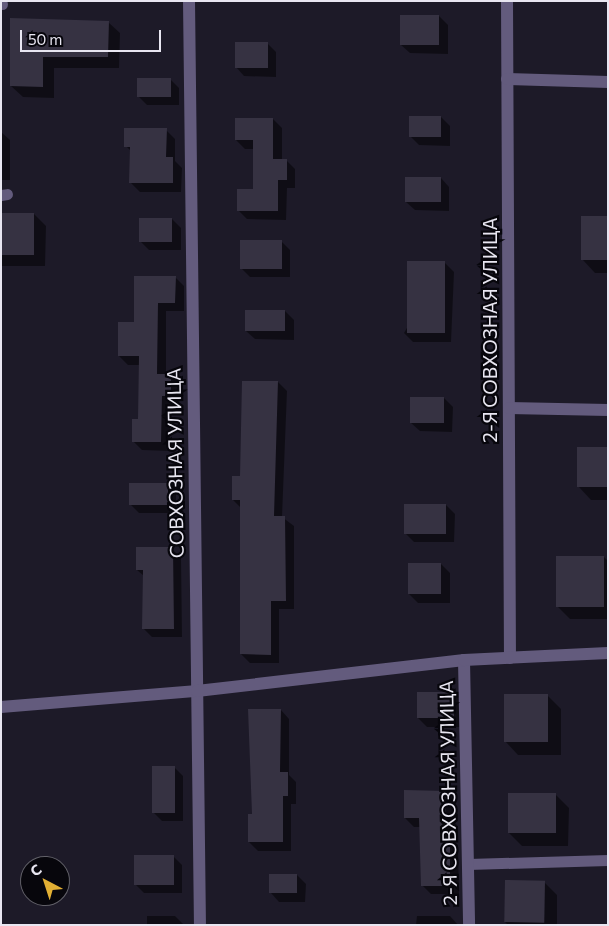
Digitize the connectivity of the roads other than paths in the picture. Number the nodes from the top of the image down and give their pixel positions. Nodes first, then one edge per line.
1 (189, 1) edge
2 (507, 1) edge
3 (507, 79) junction
4 (608, 82) edge
5 (509, 408) junction
6 (608, 410) edge
7 (608, 653) edge
8 (510, 658) junction
9 (464, 660) junction
10 (196, 691) junction
11 (1, 707) edge
12 (608, 860) edge
13 (468, 864) junction
14 (200, 925) edge
15 (469, 925) edge

1 - 10 street, СОВХОЗНАЯ УЛИЦА
2 - 3 street, 2-Я СОВХОЗНАЯ УЛИЦА
3 - 4 street
3 - 5 street, 2-Я СОВХОЗНАЯ УЛИЦА
5 - 6 street
5 - 8 street, 2-Я СОВХОЗНАЯ УЛИЦА
7 - 8 street
8 - 9 street
9 - 10 street
9 - 13 street, 2-Я СОВХОЗНАЯ УЛИЦА
10 - 11 street
10 - 14 street, СОВХОЗНАЯ УЛИЦА
12 - 13 lane
13 - 15 street, 2-Я СОВХОЗНАЯ УЛИЦА

